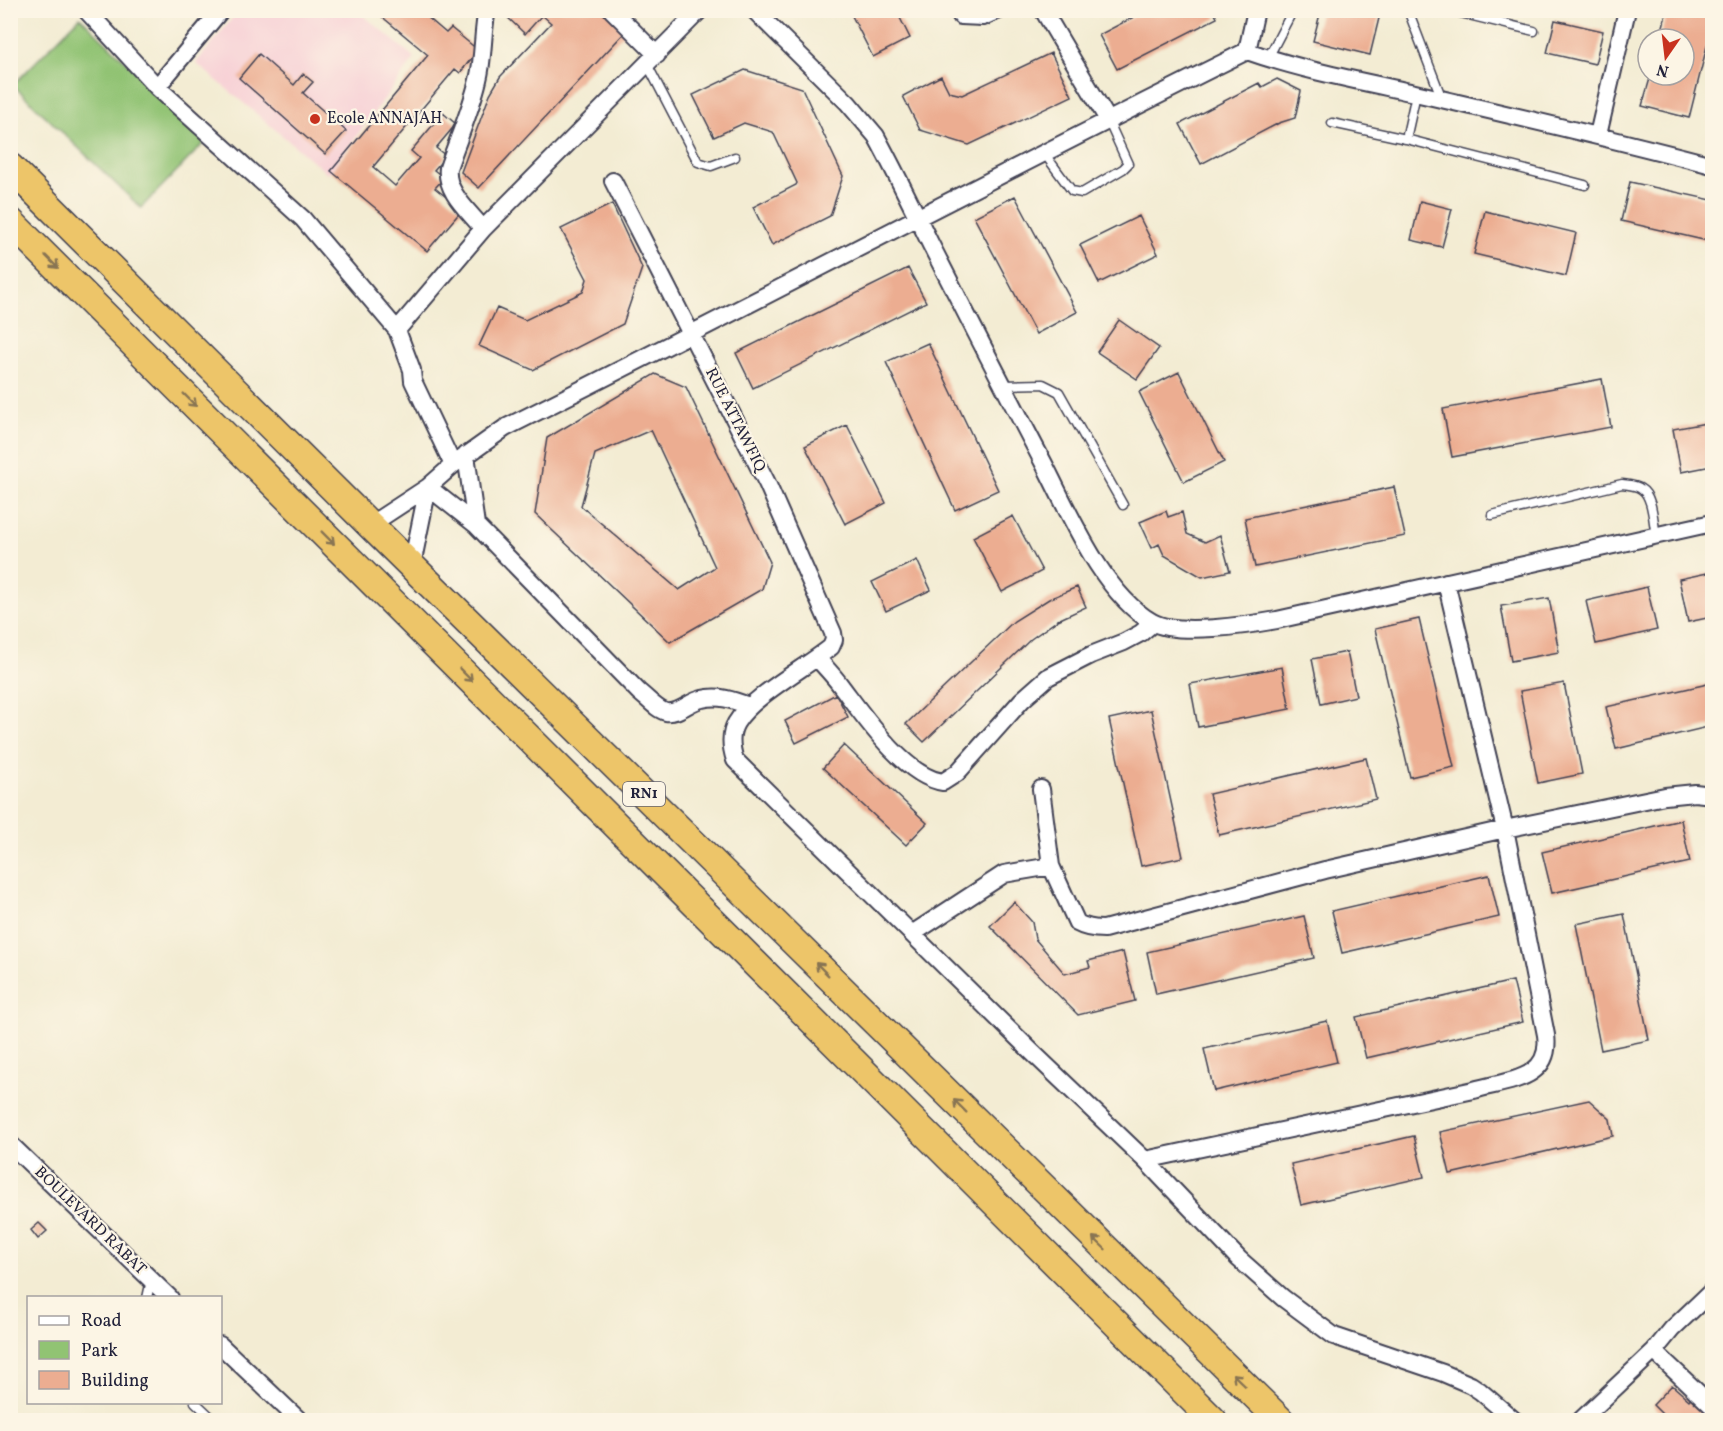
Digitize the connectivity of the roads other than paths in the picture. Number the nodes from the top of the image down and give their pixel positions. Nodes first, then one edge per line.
1 (86, 10) edge
2 (221, 10) edge
3 (487, 10) edge
4 (612, 10) edge
5 (700, 10) edge
6 (754, 10) edge
7 (958, 10) edge
8 (999, 10) edge
9 (1043, 10) edge
10 (1256, 10) edge
11 (1293, 10) edge
12 (1408, 10) edge
13 (1448, 10) edge
14 (1627, 10) edge
15 (1534, 32) dead end
16 (1247, 51) junction
17 (1268, 58) junction
18 (652, 60) junction
19 (157, 87) junction
20 (1416, 94) junction
21 (1442, 100) junction
22 (1108, 120) junction
23 (1332, 123) dead end
24 (1598, 135) junction
25 (1406, 139) junction
26 (1044, 153) junction
27 (735, 157) dead end
28 (1713, 165) edge
29 (10, 166) edge
30 (614, 181) dead end
31 (1585, 185) dead end
32 (918, 219) junction
33 (10, 221) edge
34 (483, 229) junction
35 (397, 330) junction
36 (691, 335) junction
37 (1002, 385) junction
38 (460, 460) junction
39 (428, 486) junction
40 (1123, 505) dead end
41 (1492, 514) dead end
42 (1713, 523) edge
43 (370, 525) junction
44 (476, 525) junction
45 (1656, 535) junction
46 (411, 565) junction
47 (1446, 582) junction
48 (1153, 623) junction
49 (817, 658) junction
50 (749, 706) junction
51 (1041, 789) dead end
52 (1713, 795) edge
53 (1505, 829) junction
54 (1051, 866) junction
55 (912, 934) junction
56 (10, 1144) edge
57 (1145, 1160) junction
58 (152, 1280) junction
59 (1713, 1291) edge
60 (148, 1296) edge
61 (168, 1296) edge
62 (222, 1347) edge
63 (1654, 1351) junction
64 (197, 1404) edge
65 (1713, 1406) edge
66 (214, 1420) edge
67 (299, 1420) edge
68 (1214, 1420) edge
69 (1280, 1420) edge
70 (1514, 1420) edge
71 (1581, 1420) edge

1 - 19 street
2 - 19 street
3 - 34 street
4 - 18 street
5 - 18 street
6 - 32 street
7 - 8 street
9 - 22 street
10 - 16 street
11 - 17 lane
12 - 21 lane
13 - 15 lane
14 - 24 street
16 - 17 street
16 - 22 street
17 - 20 street
18 - 27 lane
18 - 34 street
19 - 35 street
20 - 21 street
20 - 25 lane
21 - 24 street
22 - 26 street
22 - 26 lane
23 - 25 lane
24 - 28 street
25 - 31 lane
26 - 32 street
29 - 43 highway, RN1
30 - 36 street, RUE ATTAWFIQ
32 - 36 street
32 - 37 street
33 -> 68 highway, RN1
34 - 35 street
35 - 38 street
36 - 38 street
36 - 49 street, RUE ATTAWFIQ
37 - 40 lane
37 - 48 street
38 - 39 street
38 - 44 street
39 - 43 street
39 - 44 street
39 - 46 street
41 - 45 lane
42 - 45 street
43 - 46 highway, RN1
44 - 50 street
45 - 47 street
69 -> 46 highway, RN1
47 - 48 street
47 - 53 street
48 - 49 street
49 - 50 street
50 - 55 street
51 - 54 street
52 - 53 street
53 - 54 street
53 - 57 street
54 - 55 street
55 - 57 street
56 - 58 street, BOULEVARD RABAT
57 - 70 street
58 - 60 lane
58 - 61 street, BOULEVARD RABAT
59 - 63 street
62 - 67 street
63 - 65 street
63 - 71 street
64 - 66 lane

